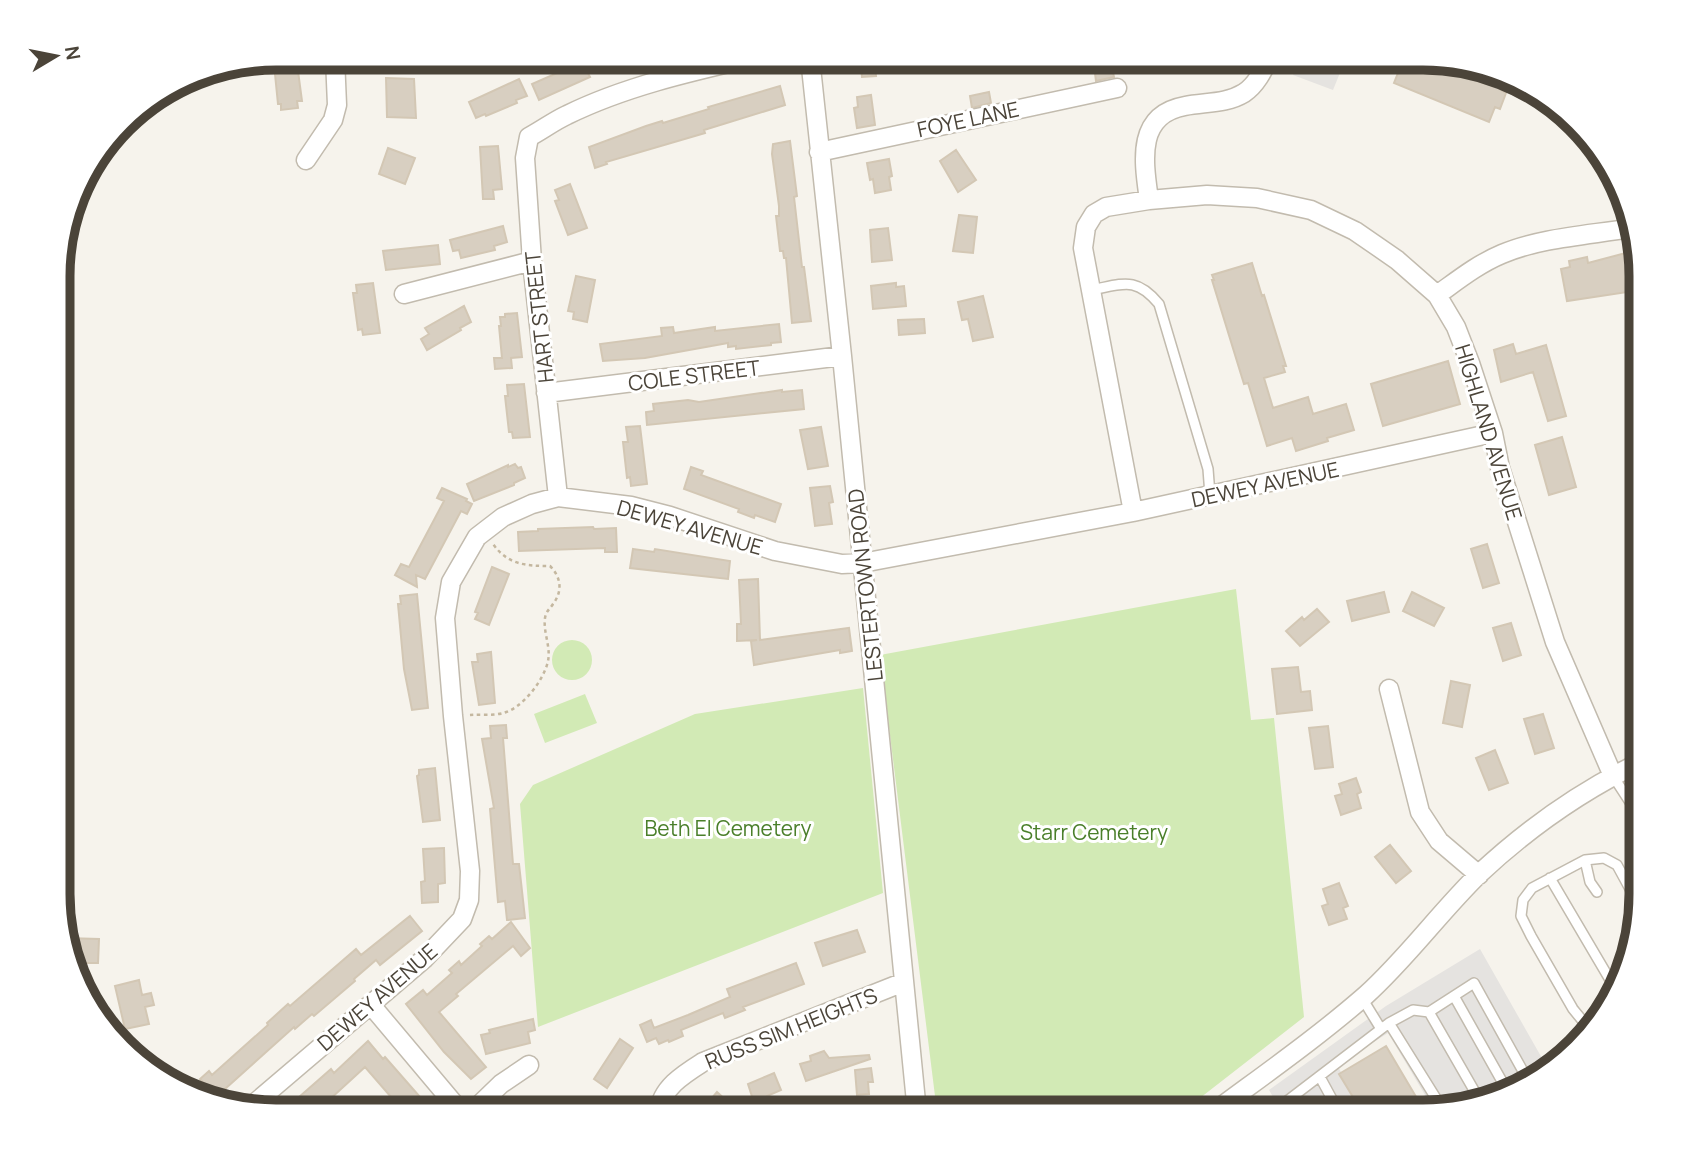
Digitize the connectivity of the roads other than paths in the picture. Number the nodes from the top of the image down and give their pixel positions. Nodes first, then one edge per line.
1 (336, 70) edge
2 (699, 70) edge
3 (811, 70) edge
4 (1263, 70) edge
5 (1117, 88) dead end
6 (819, 152) junction
7 (306, 160) dead end
8 (1149, 200) junction
9 (1623, 229) edge
10 (532, 261) junction
11 (1091, 290) junction
12 (404, 294) dead end
13 (1437, 295) junction
14 (842, 356) junction
15 (546, 393) junction
16 (1493, 433) junction
17 (558, 496) junction
18 (1210, 496) junction
19 (1133, 512) junction
20 (862, 562) junction
21 (1389, 689) dead end
22 (1629, 768) edge
23 (1613, 776) junction
24 (1629, 801) edge
25 (1585, 860) junction
26 (1479, 874) junction
27 (1550, 878) junction
28 (1629, 887) edge
29 (1597, 892) dead end
30 (1610, 980) edge
31 (904, 982) junction
32 (1454, 996) junction
33 (1362, 998) junction
34 (371, 1005) junction
35 (1430, 1012) junction
36 (1584, 1021) edge
37 (1385, 1026) junction
38 (529, 1065) dead end
39 (1524, 1073) edge
40 (1320, 1077) junction
41 (1503, 1083) edge
42 (1476, 1093) edge
43 (259, 1099) edge
44 (1436, 1099) edge
45 (451, 1100) edge
46 (484, 1100) edge
47 (661, 1100) edge
48 (916, 1100) edge
49 (1230, 1100) edge
50 (1288, 1100) edge
51 (1332, 1100) edge

1 - 7 street
2 - 10 street, HART STREET
3 - 6 street, LESTERTOWN ROAD
4 - 8 street
5 - 6 street, FOYE LANE
6 - 14 street, LESTERTOWN ROAD
8 - 11 street, HIGHLAND AVENUE
8 - 13 street, HIGHLAND AVENUE
9 - 13 street
10 - 12 street
10 - 15 street, HART STREET
11 - 18 lane
11 - 19 street, HIGHLAND AVENUE
13 - 16 street, HIGHLAND AVENUE
14 - 15 street, COLE STREET
14 - 20 street, LESTERTOWN ROAD
15 - 17 street, HART STREET
16 - 18 street, DEWEY AVENUE
16 - 23 street, HIGHLAND AVENUE
17 - 20 street, DEWEY AVENUE
17 - 34 street, DEWEY AVENUE
18 - 19 street, DEWEY AVENUE
19 - 20 street, DEWEY AVENUE
20 - 31 street, LESTERTOWN ROAD
21 - 26 street
22 - 23 street
23 - 24 lane
23 - 26 street
25 - 27 lane
25 - 28 lane
25 - 29 lane
26 - 33 street
27 - 30 lane
27 - 36 lane
31 - 47 street, RUSS SIM HEIGHTS
31 - 48 street, LESTERTOWN ROAD
32 - 35 lane
32 - 39 lane
32 - 41 lane
33 - 37 lane
33 - 49 street
34 - 43 street, DEWEY AVENUE
34 - 45 street
35 - 37 lane
35 - 42 lane
37 - 40 lane
37 - 44 lane
38 - 46 street
40 - 50 lane
40 - 51 lane

